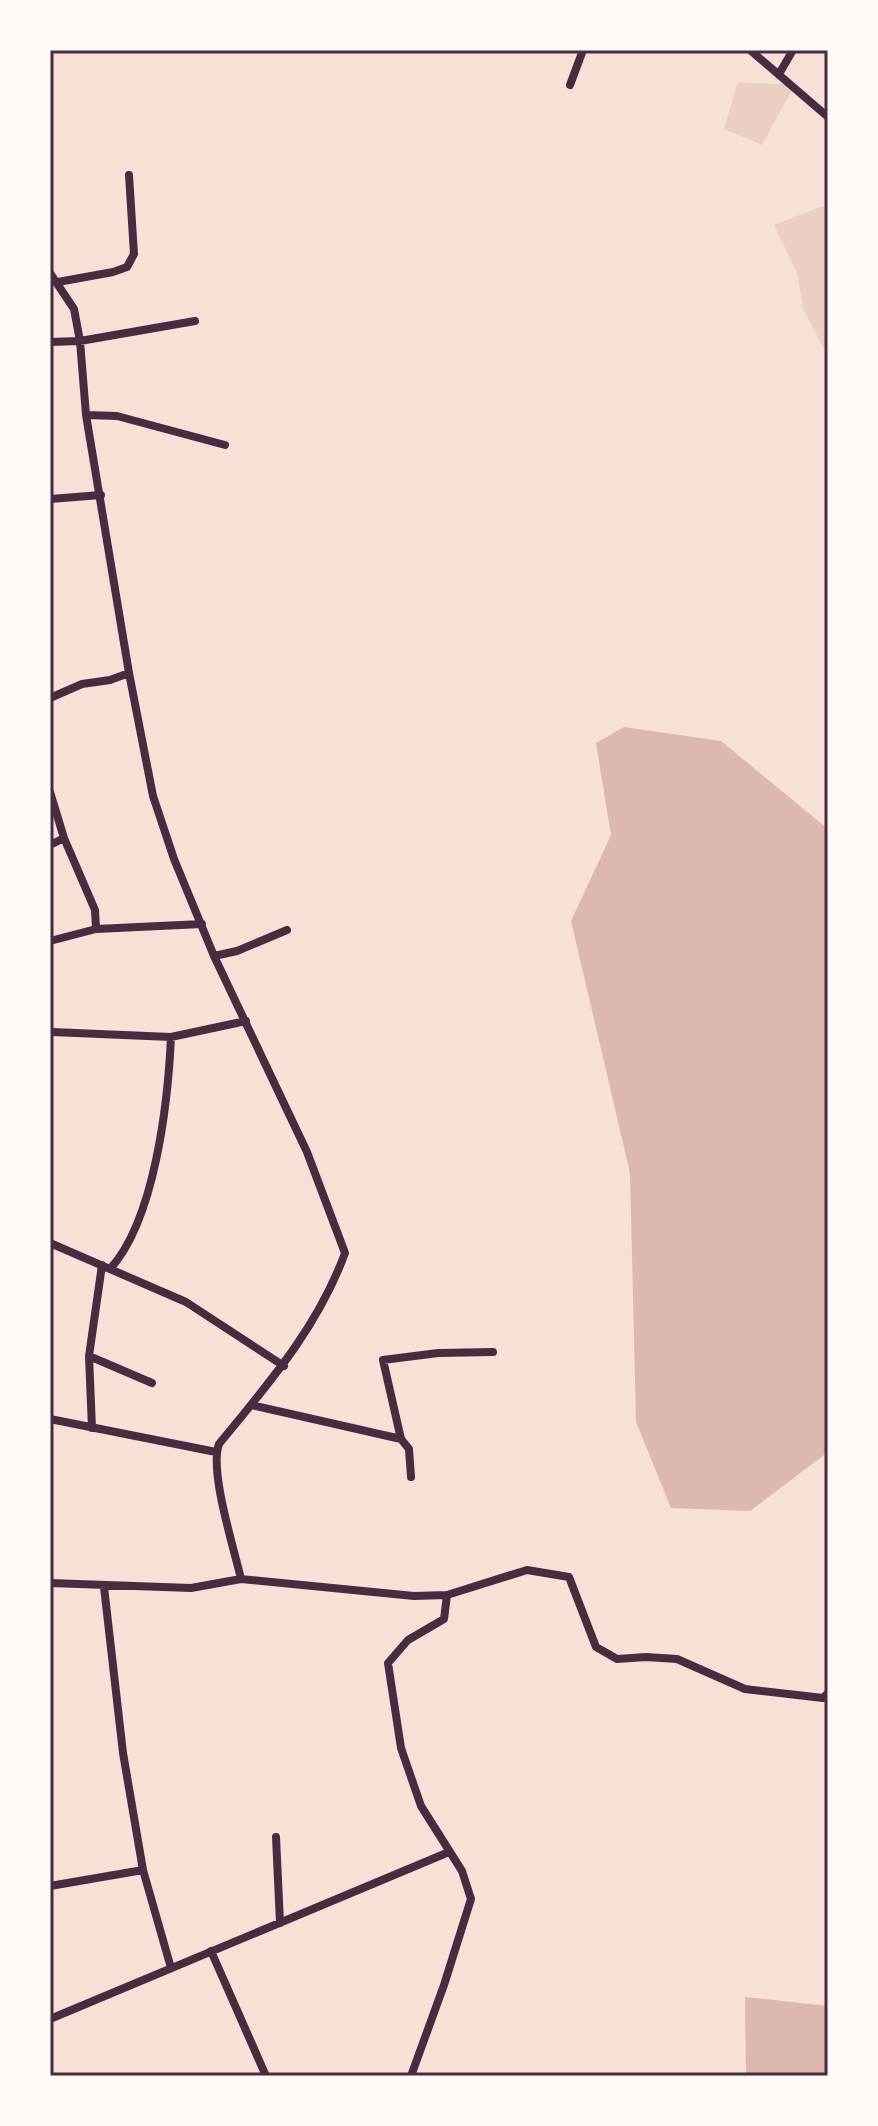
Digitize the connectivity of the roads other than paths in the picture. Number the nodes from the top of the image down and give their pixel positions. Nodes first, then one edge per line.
1 (583, 50) edge
2 (750, 50) edge
3 (793, 50) edge
4 (779, 74) junction
5 (570, 85) dead end
6 (828, 117) edge
7 (129, 175) dead end
8 (50, 273) edge
9 (58, 282) junction
10 (195, 321) dead end
11 (80, 341) junction
12 (50, 342) edge
13 (86, 415) junction
14 (225, 445) dead end
15 (101, 495) junction
16 (50, 499) edge
17 (129, 673) junction
18 (50, 698) edge
19 (50, 792) edge
20 (64, 838) junction
21 (50, 845) edge
22 (202, 924) junction
23 (96, 929) junction
24 (287, 930) dead end
25 (50, 941) edge
26 (214, 956) junction
27 (246, 1021) junction
28 (52, 1032) edge
29 (171, 1037) junction
30 (50, 1243) edge
31 (106, 1267) junction
32 (493, 1352) dead end
33 (89, 1356) junction
34 (284, 1366) junction
35 (152, 1383) dead end
36 (251, 1405) junction
37 (50, 1419) edge
38 (92, 1428) junction
39 (401, 1439) junction
40 (216, 1452) junction
41 (411, 1477) dead end
42 (241, 1579) junction
43 (50, 1583) edge
44 (104, 1587) junction
45 (447, 1595) junction
46 (826, 1697) edge
47 (276, 1837) dead end
48 (449, 1852) junction
49 (143, 1870) junction
50 (50, 1886) edge
51 (280, 1923) junction
52 (211, 1951) junction
53 (171, 1968) junction
54 (50, 2019) edge
55 (266, 2076) edge
56 (411, 2076) edge

1 - 5 street
2 - 4 street
3 - 4 street
4 - 6 street
7 - 9 street
8 - 9 street
9 - 11 street
10 - 11 street
11 - 12 street
11 - 13 street
13 - 14 street
13 - 15 street
15 - 16 street
15 - 17 street
17 - 18 street
17 - 22 street
19 - 20 street
20 - 21 street
20 - 23 street
22 - 23 street
22 - 26 street
23 - 25 street
24 - 26 street
26 - 27 street
27 - 29 street
27 - 34 street
28 - 29 street
29 - 31 street
30 - 31 street
31 - 33 street
31 - 34 street
32 - 39 street
33 - 35 street
33 - 38 street
34 - 36 street
36 - 39 street
36 - 40 street
37 - 38 street
38 - 40 street
39 - 41 street
40 - 42 street
42 - 44 street
42 - 45 street
43 - 44 street
44 - 49 street
45 - 46 street
45 - 48 street
47 - 51 street
48 - 51 street
48 - 56 street
49 - 50 street
49 - 53 street
51 - 52 street
52 - 53 street
52 - 55 street
53 - 54 street

